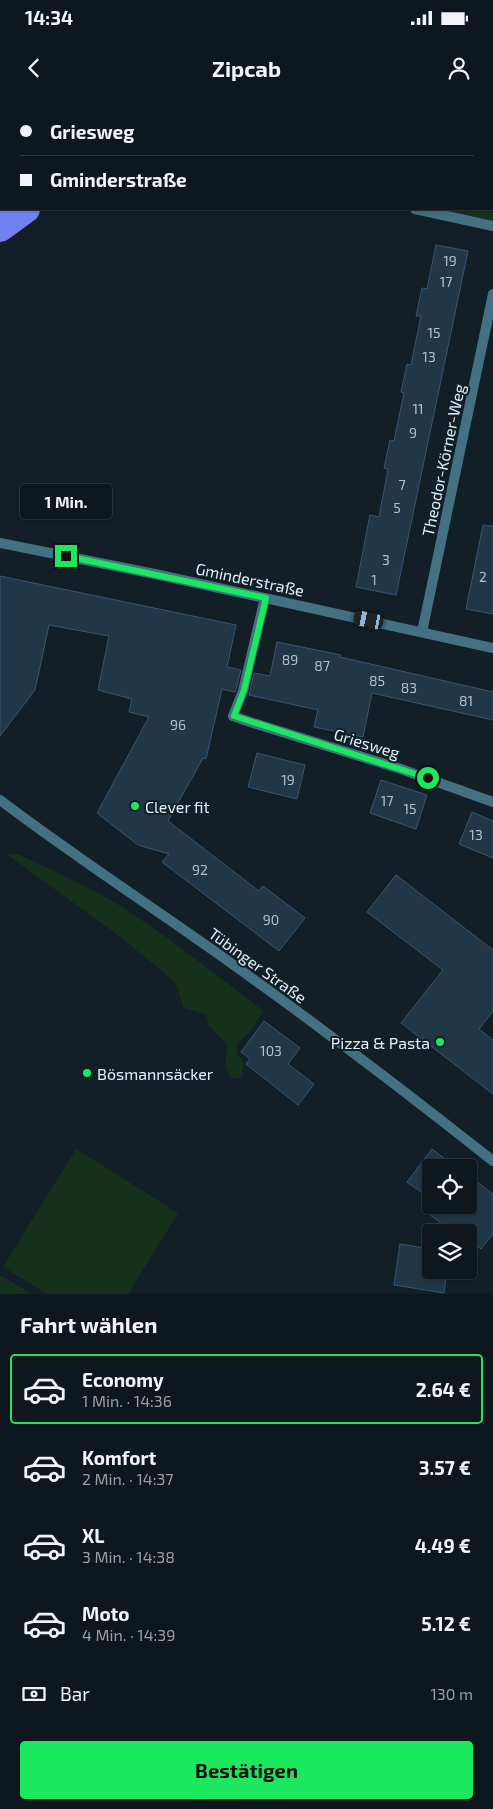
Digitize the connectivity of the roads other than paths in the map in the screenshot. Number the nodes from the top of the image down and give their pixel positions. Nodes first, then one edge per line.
1 (25, 210) edge
2 (420, 210) edge
3 (493, 226) edge
4 (0, 228) edge
5 (493, 294) edge
6 (0, 543) edge
7 (266, 598) junction
8 (422, 632) junction
9 (493, 648) edge
10 (0, 800) edge
11 (493, 802) edge
12 (493, 1161) edge

1 - 4 main road
2 - 3 street
5 - 8 street, Theodor-Körner-Weg
6 - 7 street, Gminderstraße
7 - 8 street, Gminderstraße
7 - 11 street, Griesweg
8 - 9 street, Gminderstraße
10 - 12 street, Tübinger Straße

